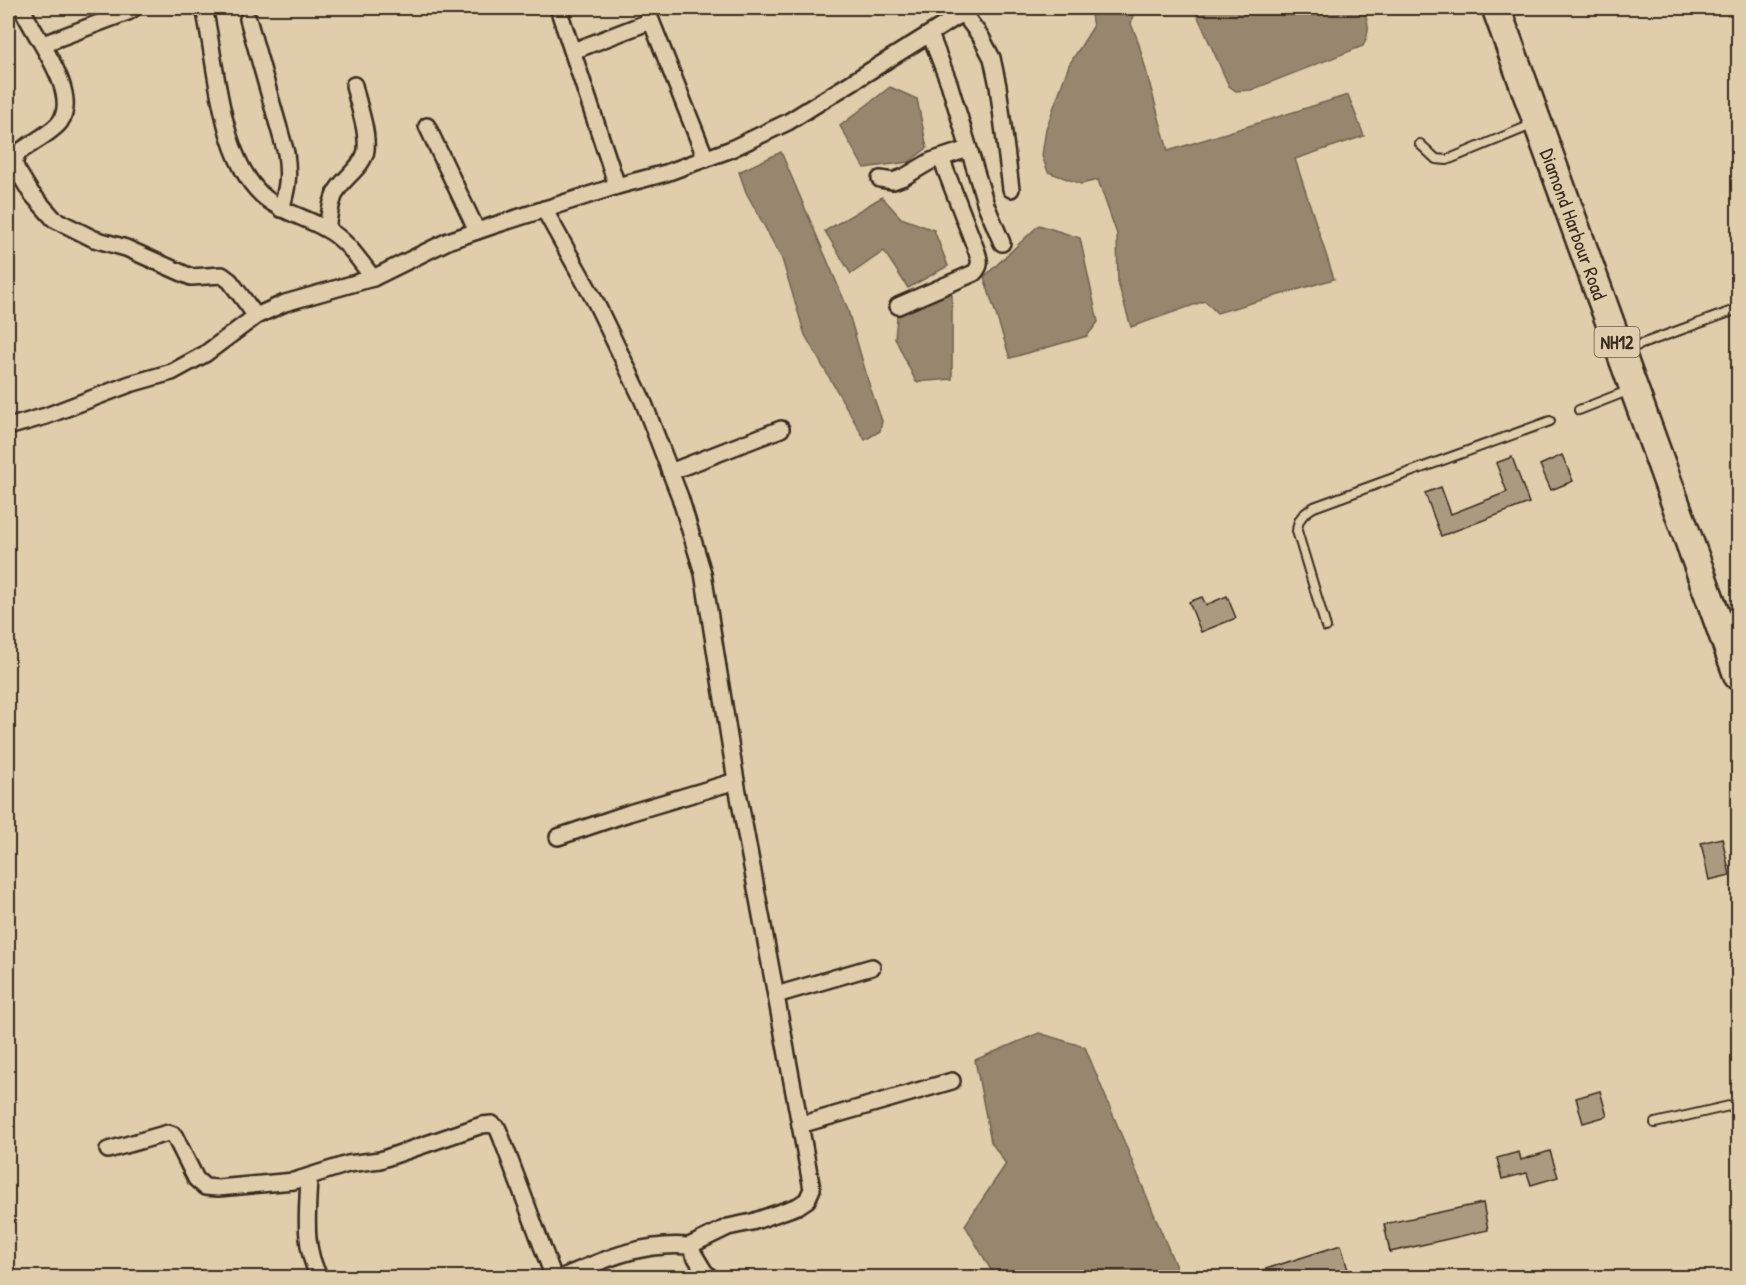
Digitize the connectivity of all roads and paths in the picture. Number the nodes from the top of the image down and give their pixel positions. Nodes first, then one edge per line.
1 (22, 8) edge
2 (134, 8) edge
3 (204, 8) edge
4 (558, 8) edge
5 (1496, 8) edge
6 (967, 10) edge
7 (649, 14) edge
8 (248, 19) dead end
9 (930, 34) junction
10 (43, 44) junction
11 (573, 51) junction
12 (354, 85) dead end
13 (1538, 123) junction
14 (427, 126) dead end
15 (1420, 144) dead end
16 (968, 149) junction
17 (941, 158) junction
18 (706, 159) junction
19 (880, 179) dead end
20 (617, 186) junction
21 (1011, 189) dead end
22 (281, 209) junction
23 (544, 209) junction
24 (327, 229) junction
25 (477, 231) junction
26 (1002, 243) dead end
27 (373, 278) junction
28 (898, 306) dead end
29 (1738, 309) edge
30 (256, 316) junction
31 (1621, 352) junction
32 (1634, 389) junction
33 (1579, 410) dead end
34 (1550, 420) dead end
35 (8, 427) edge
36 (781, 429) dead end
37 (670, 472) junction
38 (1326, 627) dead end
39 (1738, 676) edge
40 (736, 781) junction
41 (558, 837) dead end
42 (872, 967) dead end
43 (776, 995) junction
44 (952, 1081) dead end
45 (1738, 1104) edge
46 (1655, 1123) dead end
47 (800, 1125) junction
48 (108, 1150) dead end
49 (309, 1176) junction
50 (688, 1246) junction
51 (320, 1278) edge
52 (554, 1278) edge
53 (560, 1278) edge
54 (711, 1278) edge

1 - 10 street
2 - 10 street
3 - 22 street
4 - 11 street
5 - 13 highway, Diamond Harbour Road / NH12
6 - 9 street
6 - 21 street
7 - 11 street
7 - 18 street
8 - 22 street
9 - 16 street
9 - 18 street
10 - 30 street
11 - 20 street
12 - 24 street
13 - 15 lane
13 - 31 highway, Diamond Harbour Road / NH12
14 - 25 street
16 - 17 street
16 - 26 street
17 - 19 street
17 - 28 street
18 - 20 street
20 - 23 street
22 - 24 street
23 - 25 street
23 - 37 street
24 - 27 street
25 - 27 street
27 - 30 street
29 - 31 lane
30 - 35 street
31 - 32 highway, Diamond Harbour Road / NH12
32 - 33 lane
32 - 39 highway, Diamond Harbour Road / NH12
34 - 38 lane
36 - 37 street
37 - 40 street
40 - 41 street
40 - 43 street
42 - 43 street
43 - 47 street
44 - 47 street
45 - 46 lane
47 - 50 street
48 - 49 street
49 - 51 street
49 - 52 street
50 - 53 street
50 - 54 street

